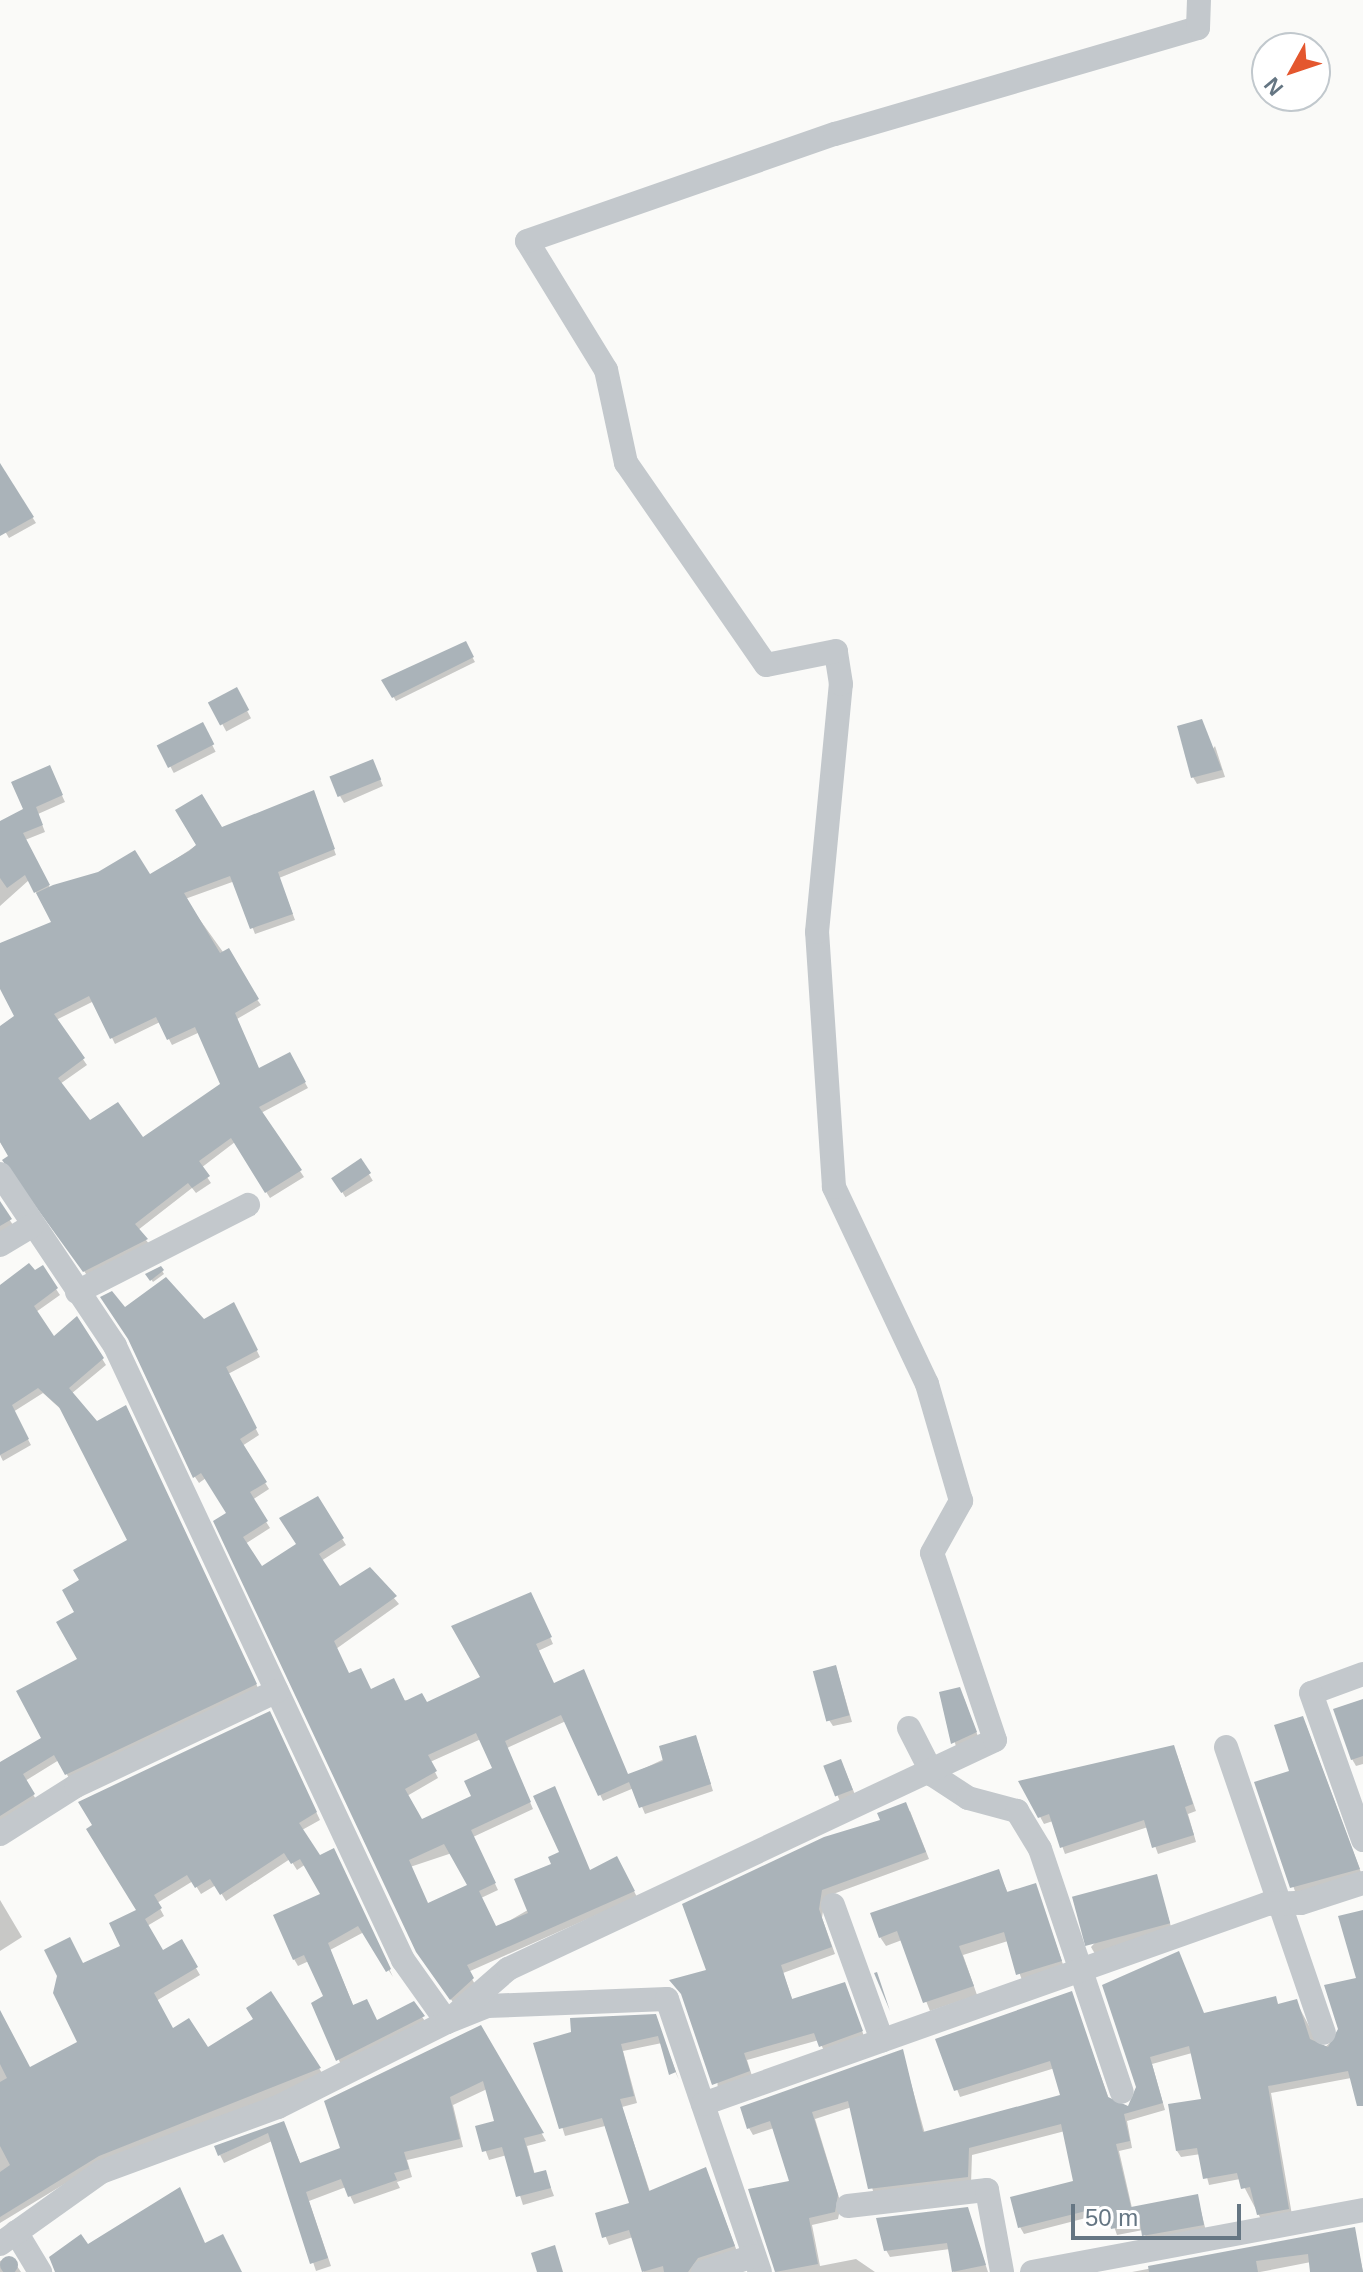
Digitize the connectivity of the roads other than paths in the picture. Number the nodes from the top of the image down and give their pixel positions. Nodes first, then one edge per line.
1 (1199, 0) edge
2 (0, 1174) edge
3 (248, 1205) dead end
4 (32, 1226) junction
5 (0, 1245) edge
6 (77, 1292) junction
7 (1363, 1674) edge
8 (277, 1691) junction
9 (909, 1728) dead end
10 (1226, 1747) dead end
11 (933, 1775) junction
12 (0, 1834) edge
13 (1363, 1840) edge
14 (1363, 1883) edge
15 (1280, 1904) junction
16 (833, 1905) dead end
17 (1081, 1969) junction
18 (447, 2022) junction
19 (1324, 2033) dead end
20 (882, 2040) junction
21 (1122, 2092) dead end
22 (703, 2104) junction
23 (848, 2206) dead end
24 (1363, 2210) edge
25 (8, 2238) edge
26 (757, 2264) edge
27 (40, 2272) edge
28 (703, 2272) edge
29 (1002, 2272) edge
30 (1032, 2272) edge

1 - 11 street
2 - 4 street
3 - 6 street
4 - 5 street
4 - 6 street
6 - 8 street
7 - 13 street
8 - 12 street
8 - 18 street
9 - 11 street
10 - 15 street
11 - 17 street
11 - 18 street
14 - 15 street
15 - 17 street
15 - 19 street
16 - 20 street
17 - 20 street
17 - 21 street
18 - 22 street
18 - 25 street
20 - 22 street
22 - 26 street
23 - 29 street
24 - 30 street
25 - 27 street
26 - 28 street

